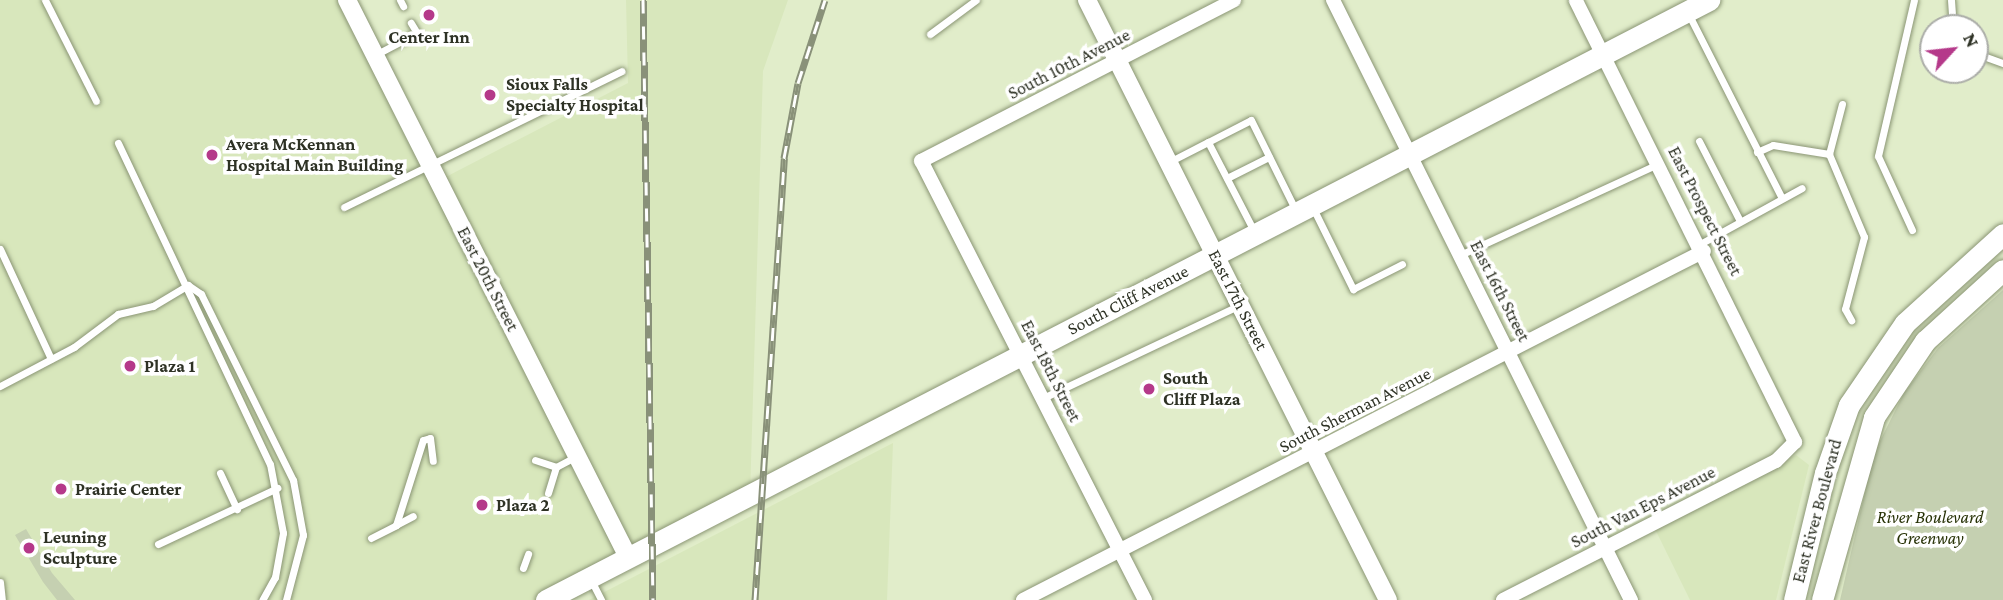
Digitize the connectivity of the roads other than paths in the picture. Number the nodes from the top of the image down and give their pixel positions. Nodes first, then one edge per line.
1 (45, 0) edge
2 (347, 0) edge
3 (976, 0) edge
4 (1087, 0) edge
5 (1234, 0) edge
6 (1333, 0) edge
7 (1576, 0) edge
8 (1709, 0) edge
9 (1914, 0) edge
10 (1687, 11) junction
11 (411, 23) dead end
12 (930, 34) dead end
13 (1603, 54) junction
14 (375, 55) junction
15 (1117, 61) junction
16 (621, 71) dead end
17 (96, 101) dead end
18 (1842, 104) dead end
19 (1699, 141) dead end
20 (1208, 142) junction
21 (118, 143) dead end
22 (1757, 152) junction
23 (1409, 154) junction
24 (1829, 154) junction
25 (1269, 157) junction
26 (921, 161) joint
27 (1169, 162) junction
28 (1659, 164) junction
29 (430, 165) junction
30 (1227, 178) junction
31 (1802, 188) dead end
32 (1782, 198) junction
33 (344, 206) dead end
34 (1304, 209) junction
35 (1740, 221) junction
36 (1912, 230) dead end
37 (1256, 234) junction
38 (2003, 234) edge
39 (1702, 247) junction
40 (0, 249) edge
41 (1216, 255) junction
42 (1460, 255) junction
43 (1402, 264) dead end
44 (2003, 270) edge
45 (188, 285) junction
46 (1241, 305) junction
47 (1851, 320) dead end
48 (1509, 352) junction
49 (1021, 355) junction
50 (51, 359) junction
51 (238, 367) junction
52 (225, 374) junction
53 (0, 386) edge
54 (1043, 398) junction
55 (1795, 442) joint
56 (1315, 452) junction
57 (577, 456) junction
58 (535, 460) dead end
59 (433, 461) dead end
60 (556, 467) junction
61 (220, 472) dead end
62 (277, 488) junction
63 (548, 493) dead end
64 (237, 509) junction
65 (413, 516) dead end
66 (396, 525) junction
67 (371, 538) dead end
68 (158, 544) dead end
69 (1605, 549) junction
70 (1121, 551) junction
71 (528, 554) dead end
72 (628, 557) junction
73 (523, 568) dead end
74 (590, 578) junction
75 (0, 582) edge
76 (2, 600) edge
77 (262, 600) edge
78 (286, 600) edge
79 (546, 600) edge
80 (601, 600) edge
81 (1023, 600) edge
82 (1145, 600) edge
83 (1388, 600) edge
84 (1503, 600) edge
85 (1631, 600) edge
86 (1794, 600) edge
87 (1822, 600) edge

1 - 17 lane
2 - 14 street, East 20th Street
3 - 12 lane
4 - 15 street, East 17th Street
5 - 15 street, South 10th Avenue
6 - 23 street, East 16th Street
7 - 13 street, East Prospect Street
8 - 10 main road, South Cliff Avenue
9 - 36 lane
10 - 13 main road, South Cliff Avenue
10 - 22 lane
11 - 14 lane
13 - 23 main road, South Cliff Avenue
13 - 28 street, East Prospect Street
14 - 29 street, East 20th Street
15 - 26 street, South 10th Avenue
15 - 27 street, East 17th Street
16 - 29 lane
18 - 24 lane
19 - 35 lane
20 - 25 lane
20 - 27 lane
20 - 30 lane
21 - 45 lane
22 - 24 lane
22 - 32 lane
23 - 34 main road, South Cliff Avenue
23 - 42 street, East 16th Street
24 - 47 lane
25 - 30 lane
25 - 34 lane
26 - 49 street, East 18th Street
27 - 41 street, East 17th Street
28 - 39 street, East Prospect Street
28 - 42 lane
29 - 33 lane
29 - 57 street, East 20th Street
30 - 37 lane
31 - 32 lane
32 - 35 lane
34 - 37 main road, South Cliff Avenue
34 - 43 lane
35 - 39 lane
37 - 41 main road, South Cliff Avenue
38 - 86 main road, East River Boulevard
39 - 48 street, South Sherman Avenue
39 - 55 street, East Prospect Street
40 - 50 lane
41 - 46 street, East 17th Street
41 - 49 main road, South Cliff Avenue
42 - 48 street, East 16th Street
44 - 87 main road, East River Boulevard
45 - 50 lane
45 - 51 lane
45 - 52 lane
46 - 54 lane
46 - 56 street, East 17th Street
48 - 56 street, South Sherman Avenue
48 - 69 street, East 16th Street
49 - 54 street, East 18th Street
49 - 72 main road, South Cliff Avenue
50 - 53 lane
51 - 52 lane
51 - 78 lane
52 - 62 lane
54 - 70 street, East 18th Street
55 - 69 street, South Van Eps Avenue
56 - 70 street, South Sherman Avenue
56 - 83 street, East 17th Street
57 - 60 lane
57 - 72 street, East 20th Street
58 - 60 lane
59 - 66 lane
60 - 63 lane
61 - 64 lane
62 - 64 lane
62 - 77 lane
64 - 68 lane
65 - 66 lane
66 - 67 lane
69 - 84 street, South Van Eps Avenue
69 - 85 street, East 16th Street
70 - 81 street, South Sherman Avenue
70 - 82 street, East 18th Street
71 - 73 lane
72 - 74 main road, South Cliff Avenue
74 - 79 main road, South Cliff Avenue
74 - 80 lane
75 - 76 lane

